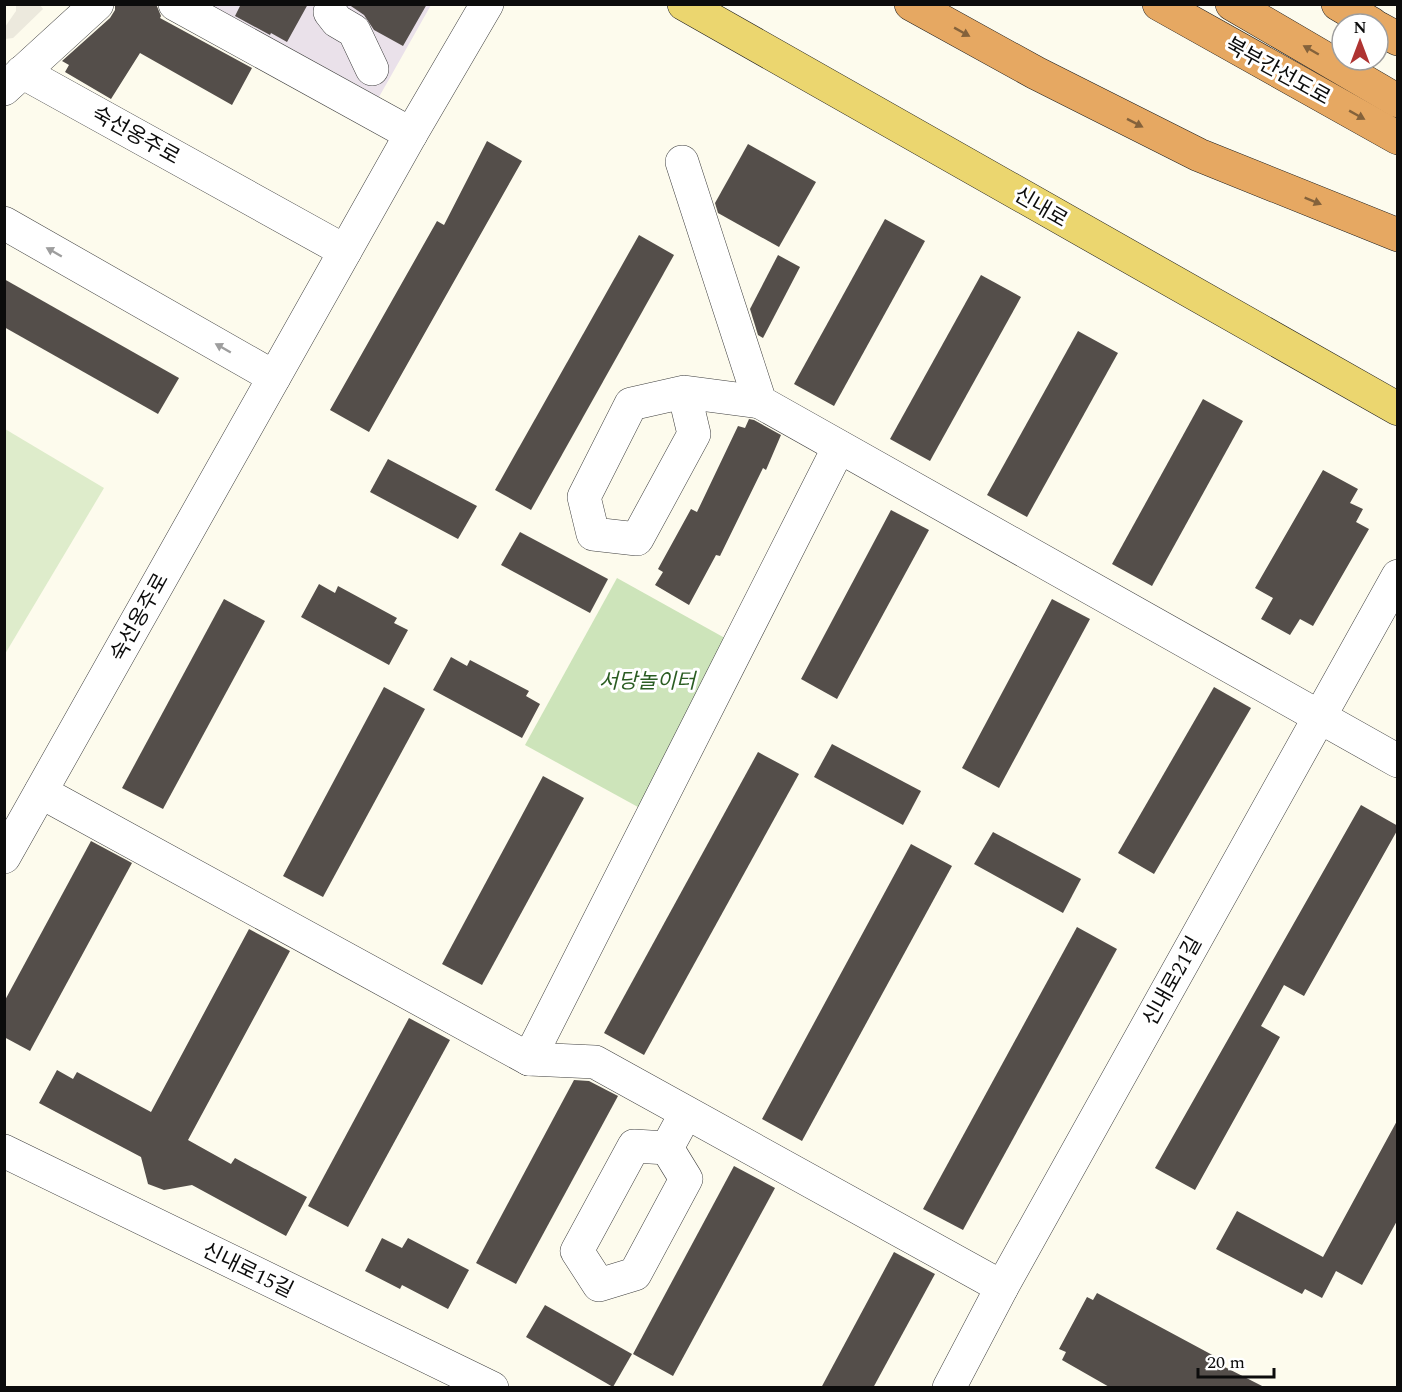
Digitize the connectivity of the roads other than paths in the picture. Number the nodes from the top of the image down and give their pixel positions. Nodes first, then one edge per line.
1 (97, 4) edge
2 (175, 4) edge
3 (487, 4) edge
4 (684, 4) edge
5 (911, 4) edge
6 (1159, 4) edge
7 (1232, 4) edge
8 (1338, 4) edge
9 (327, 7) edge
10 (1352, 12) edge
11 (372, 69) dead end
12 (14, 80) edge
13 (1398, 101) edge
14 (411, 134) junction
15 (1398, 138) edge
16 (682, 162) dead end
17 (4, 223) edge
18 (1398, 235) edge
19 (345, 251) junction
20 (274, 377) junction
21 (684, 392) dead end
22 (760, 402) junction
23 (1398, 409) edge
24 (839, 447) junction
25 (1398, 576) edge
26 (1318, 717) junction
27 (1398, 761) edge
28 (41, 792) junction
29 (4, 857) edge
30 (529, 1059) junction
31 (686, 1113) junction
32 (667, 1148) dead end
33 (4, 1151) edge
34 (1002, 1287) junction
35 (492, 1388) edge
36 (950, 1388) edge

1 - 12 street
2 - 14 street
3 - 14 street, 숙선옹주로
4 - 23 main road, 신내로
5 -> 18 highway
6 -> 15 highway, 북부간선도로
13 -> 7 highway, 북부간선도로
8 - 10 highway
9 - 11 street
12 - 19 street, 숙선옹주로
14 - 19 street, 숙선옹주로
16 - 22 street
20 -> 17 street
19 - 20 street, 숙선옹주로
20 - 28 street, 숙선옹주로
21 - 22 street
22 - 24 street
24 - 26 street
24 - 30 street
25 - 26 street, 신내로21길
26 - 27 street
26 - 34 street, 신내로21길
28 - 29 street, 숙선옹주로
28 - 30 street
30 - 31 street
31 - 32 street
31 - 34 street
33 - 35 street, 신내로15길
34 - 36 street, 신내로21길

